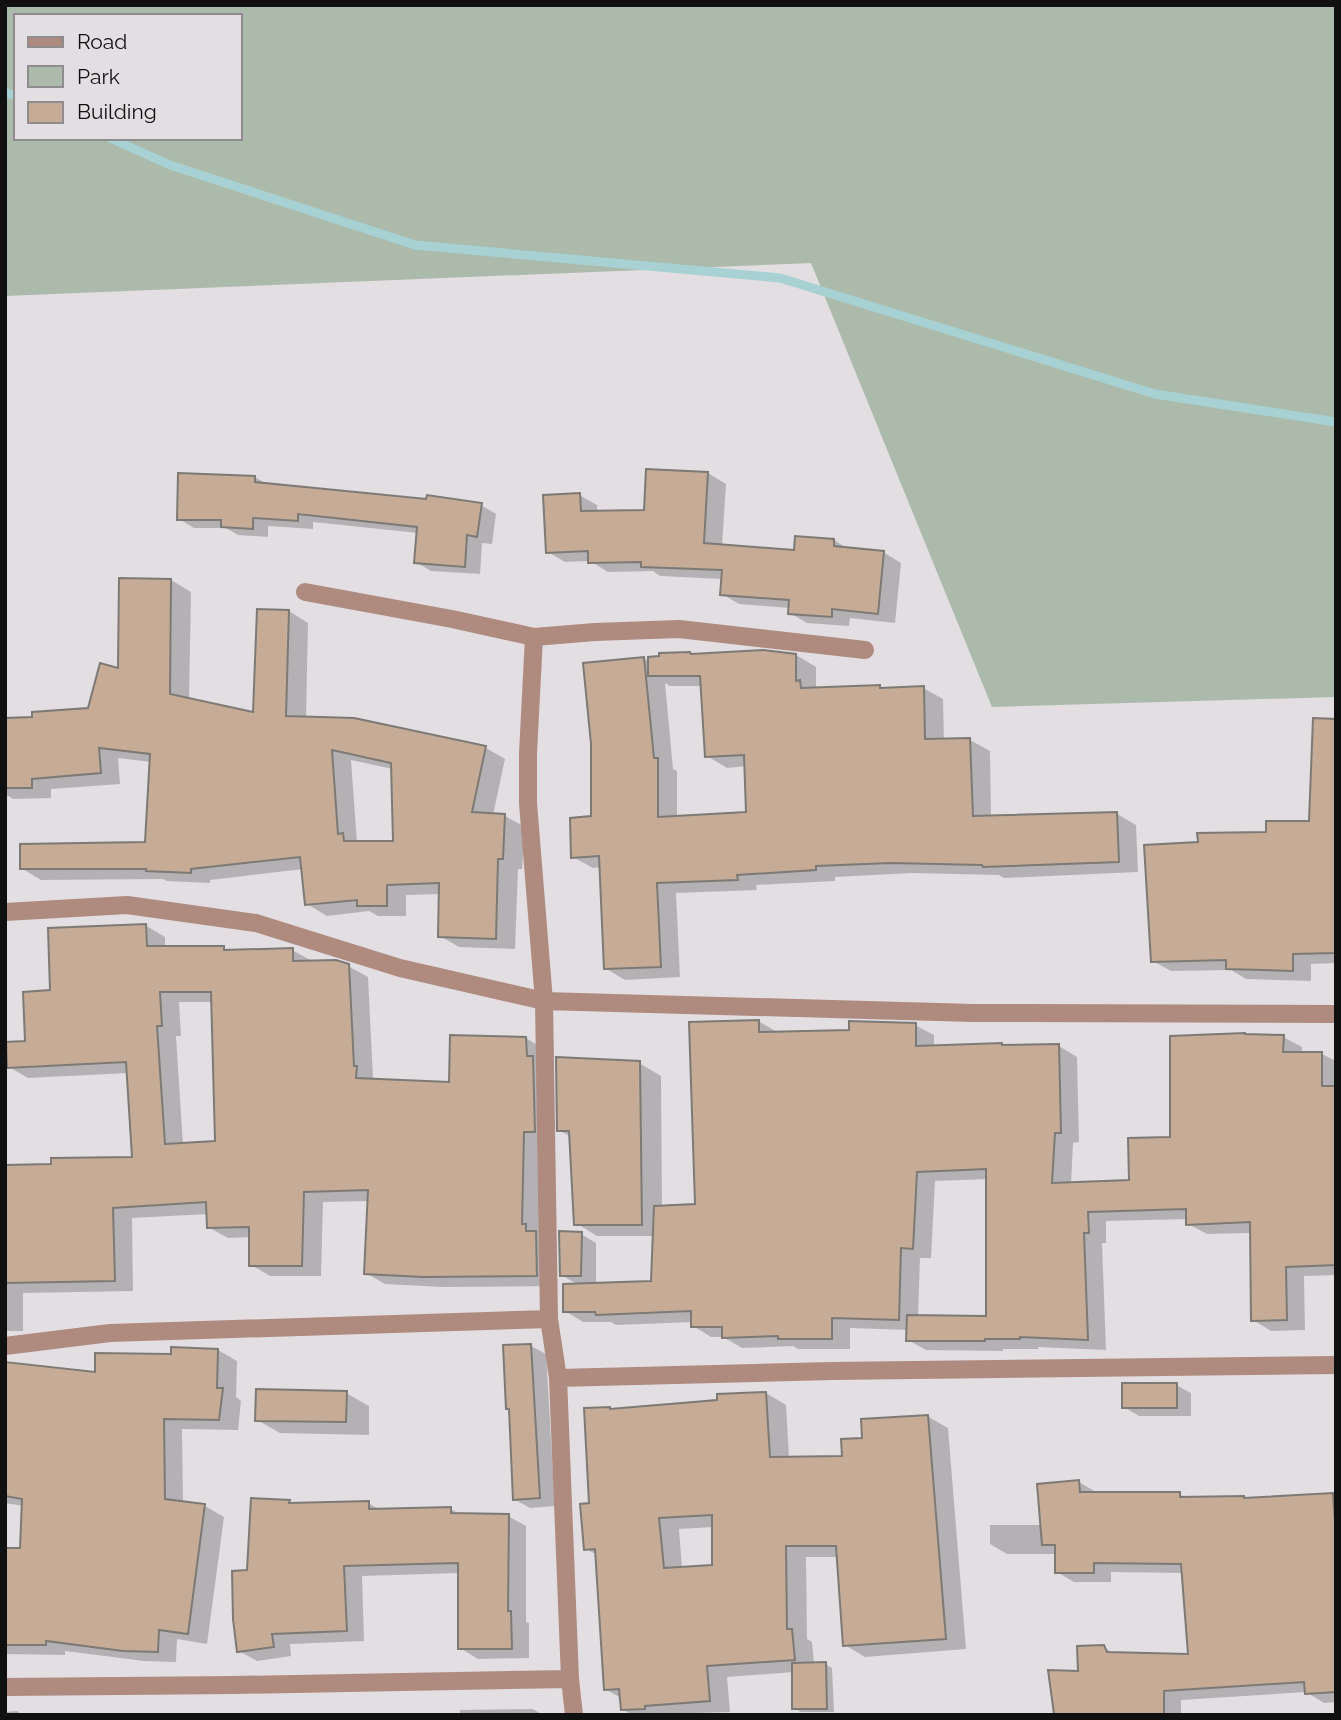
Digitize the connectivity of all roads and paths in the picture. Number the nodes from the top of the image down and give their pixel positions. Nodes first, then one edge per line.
1 (305, 592) dead end
2 (534, 636) junction
3 (865, 650) dead end
4 (5, 912) edge
5 (544, 1001) junction
6 (1336, 1014) edge
7 (549, 1319) junction
8 (5, 1346) edge
9 (1336, 1365) edge
10 (558, 1378) junction
11 (570, 1679) junction
12 (5, 1687) edge
13 (574, 1715) edge

1 - 2 street
2 - 3 street
2 - 5 street
4 - 5 street
5 - 6 street
5 - 7 street
7 - 8 street
7 - 10 street
9 - 10 street
10 - 11 street
11 - 12 street
11 - 13 street

